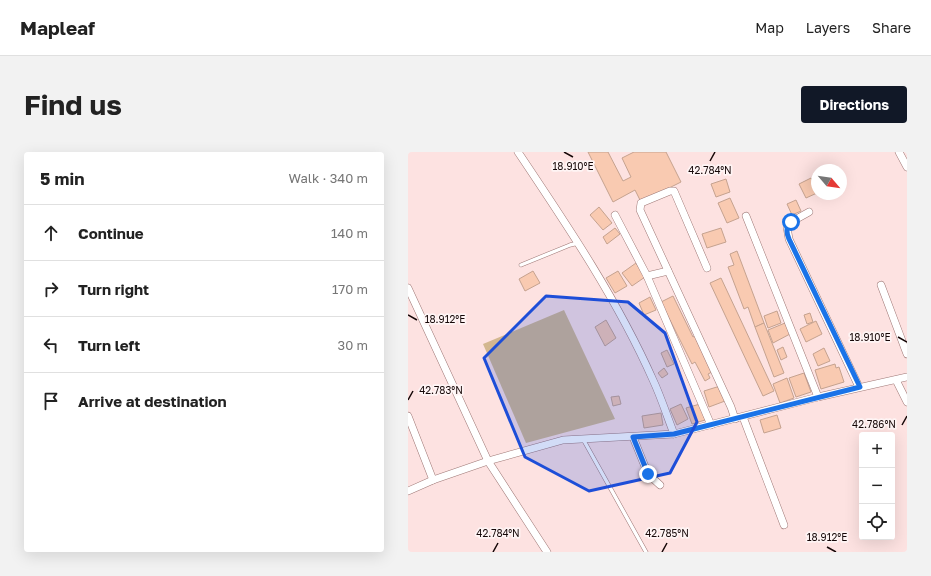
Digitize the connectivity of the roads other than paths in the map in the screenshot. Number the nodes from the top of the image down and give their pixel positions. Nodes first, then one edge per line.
1 (518, 152) edge
2 (898, 152) edge
3 (907, 167) edge
4 (809, 212) dead end
5 (615, 215) dead end
6 (746, 216) dead end
7 (578, 243) junction
8 (521, 266) dead end
9 (707, 268) dead end
10 (668, 271) junction
11 (647, 276) junction
12 (880, 285) dead end
13 (408, 288) edge
14 (907, 354) edge
15 (907, 377) edge
16 (896, 380) junction
17 (860, 387) junction
18 (818, 397) junction
19 (907, 402) edge
20 (408, 416) edge
21 (743, 416) junction
22 (735, 419) junction
23 (711, 425) junction
24 (674, 434) junction
25 (633, 437) junction
26 (582, 438) junction
27 (488, 461) junction
28 (433, 480) junction
29 (660, 485) dead end
30 (408, 491) edge
31 (784, 525) dead end
32 (547, 552) edge
33 (646, 552) edge

1 - 7 street
2 - 3 street
4 - 17 street
5 - 11 street
6 - 18 street
7 - 8 lane
7 - 24 street
9 - 10 street
10 - 11 street
10 - 22 street
11 - 23 street
12 - 14 street
13 - 27 street
15 - 16 street
16 - 17 street
16 - 19 street
17 - 18 street
18 - 21 street
20 - 28 street
21 - 22 street
21 - 31 street
22 - 23 street
23 - 24 street
24 - 25 street
25 - 26 street
25 - 29 street
26 - 27 street
26 - 33 lane
27 - 28 street
27 - 32 street
28 - 30 street

